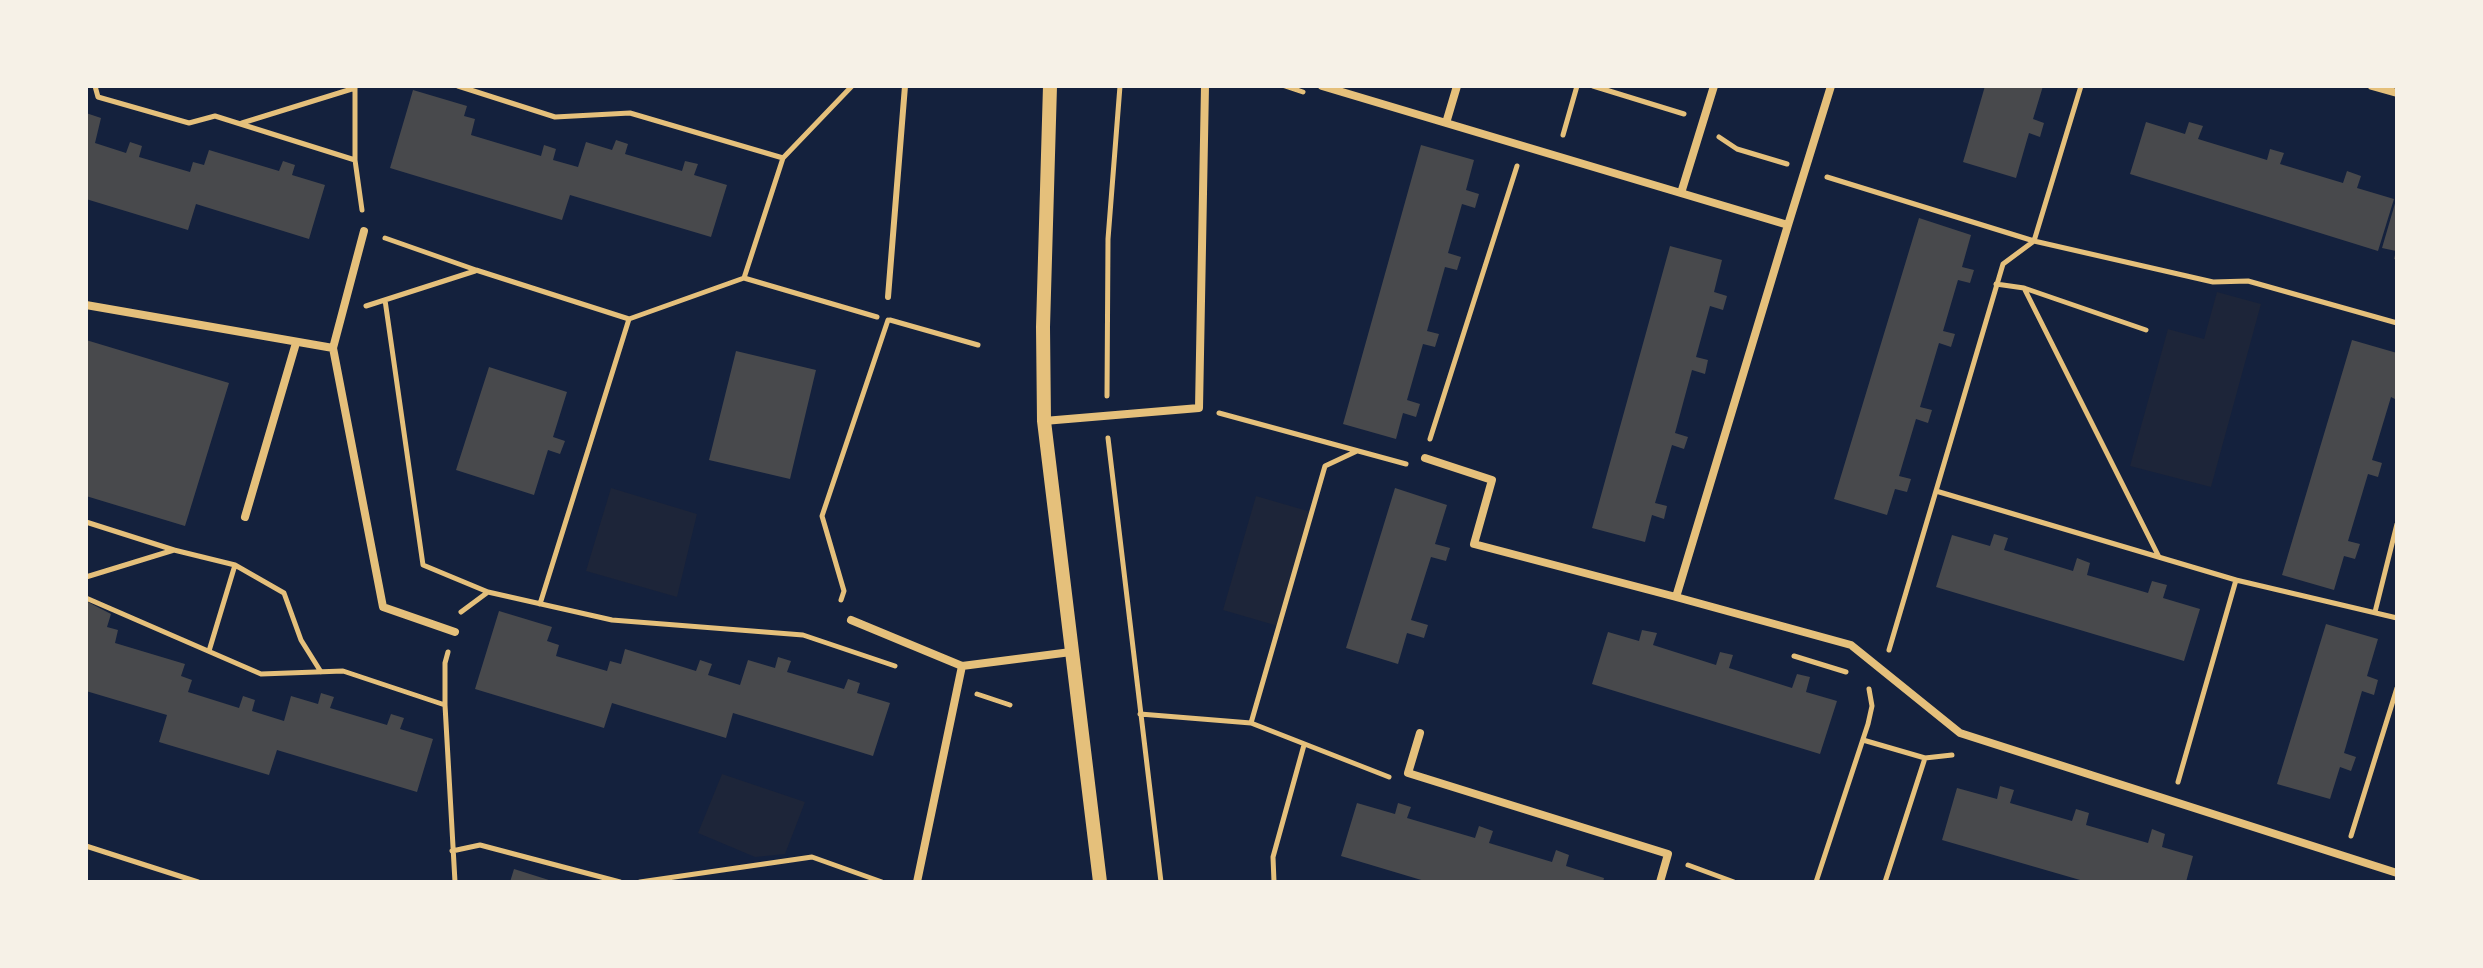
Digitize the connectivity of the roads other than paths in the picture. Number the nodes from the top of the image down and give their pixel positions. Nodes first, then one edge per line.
1 (905, 86) edge
2 (1205, 86) edge
3 (1322, 86) edge
4 (1457, 86) edge
5 (1714, 86) edge
6 (1831, 86) edge
7 (2372, 86) edge
8 (1052, 91) edge
9 (2397, 93) edge
10 (1446, 123) junction
11 (1681, 193) junction
12 (1788, 225) junction
13 (364, 231) road end
14 (888, 297) dead end
15 (86, 305) edge
16 (296, 343) junction
17 (333, 348) junction
18 (1044, 421) junction
19 (1425, 458) road end
20 (245, 517) dead end
21 (1676, 597) junction
22 (851, 620) dead end
23 (455, 632) road end
24 (1071, 652) junction
25 (962, 666) junction
26 (1420, 733) dead end
27 (2397, 873) edge
28 (917, 882) edge
29 (1100, 882) edge
30 (1660, 882) edge

1 - 14 lane
2 - 18 street
3 - 10 street
4 - 10 street
5 - 11 street
6 - 12 street
7 - 9 street
8 - 18 street
10 - 11 street
11 - 12 street
12 - 21 street
13 - 17 street
15 - 16 street
16 - 17 street
16 - 20 street
17 - 23 street
18 - 24 street
19 - 21 street
21 - 27 street
22 - 25 street
24 - 25 street
24 - 29 street
25 - 28 street
26 - 30 street

